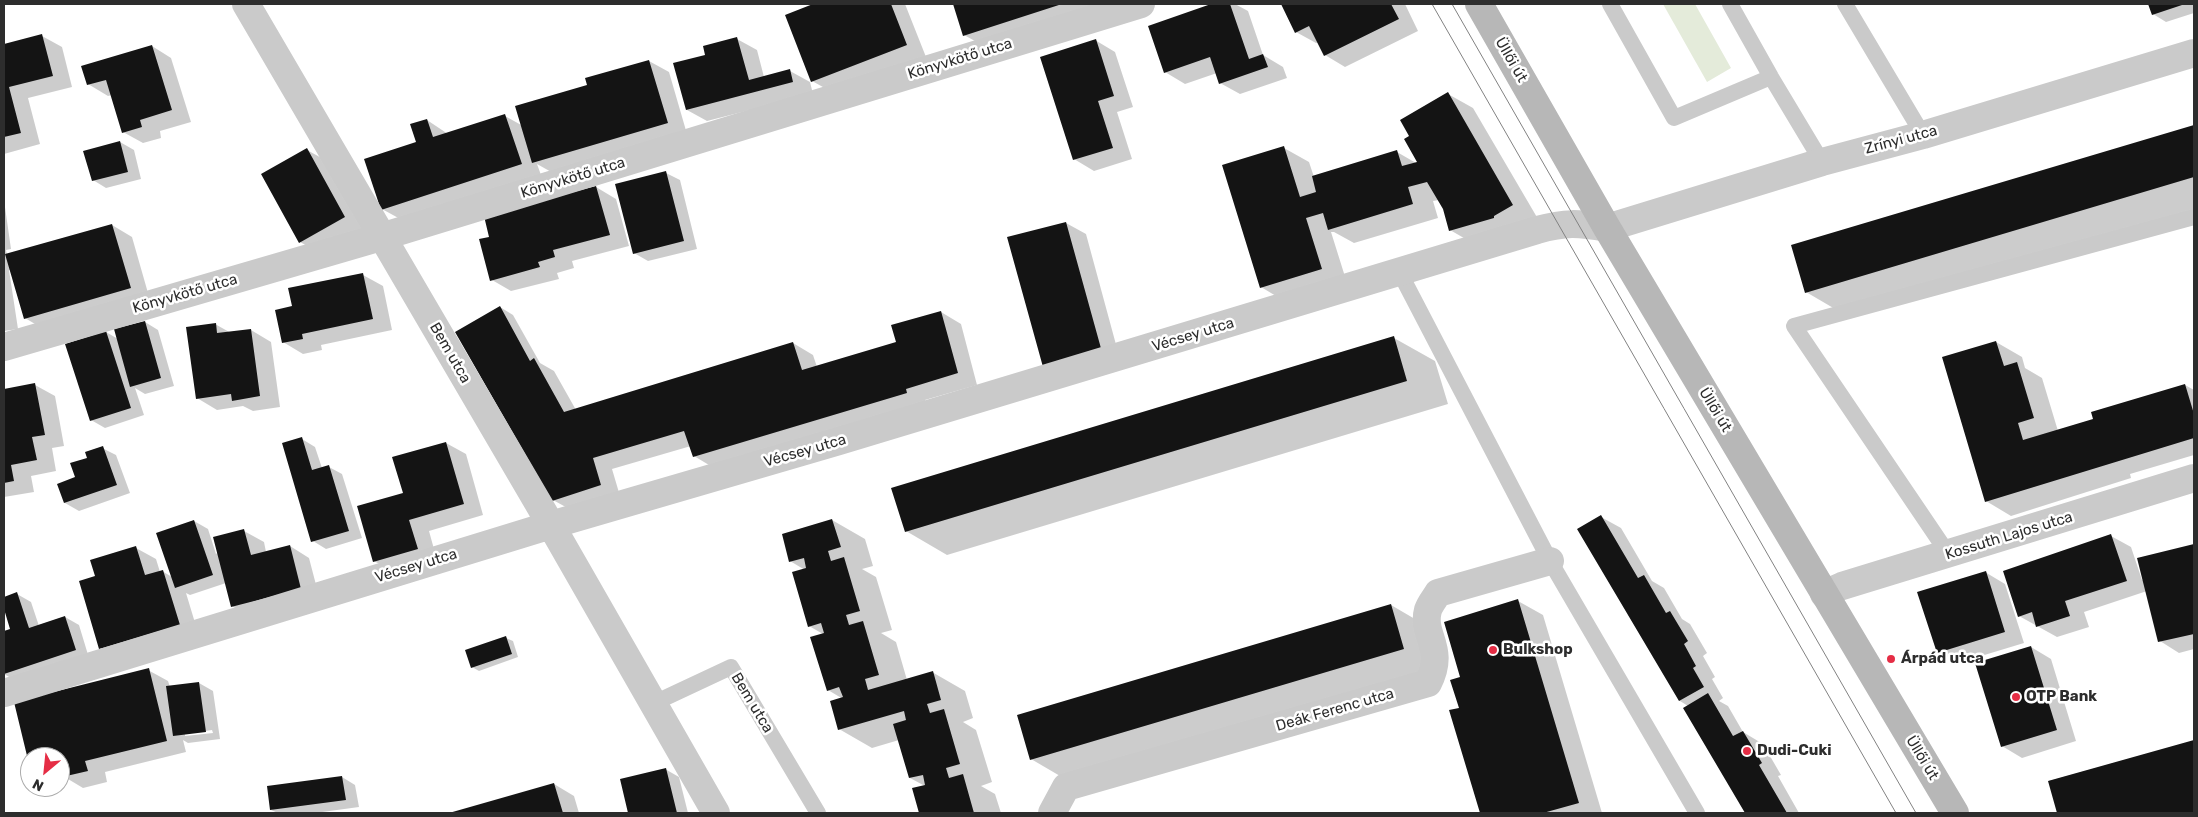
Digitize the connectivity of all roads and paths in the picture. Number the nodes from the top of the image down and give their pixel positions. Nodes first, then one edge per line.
1 (246, 4) edge
2 (1141, 4) edge
3 (1479, 4) edge
4 (1610, 4) edge
5 (1730, 4) edge
6 (1845, 4) edge
7 (2194, 53) edge
8 (1771, 77) junction
9 (1923, 135) junction
10 (1822, 162) junction
11 (2194, 217) edge
12 (1607, 228) junction
13 (381, 237) junction
14 (1400, 273) junction
15 (4, 348) edge
16 (2194, 478) edge
17 (551, 525) junction
18 (1949, 555) junction
19 (1550, 561) junction
20 (1824, 594) junction
21 (4, 693) edge
22 (652, 704) junction
23 (716, 813) edge
24 (818, 813) edge
25 (1052, 813) edge
26 (1697, 813) edge
27 (1955, 813) edge

1 - 13 street, Bem utca
2 - 13 street, Könyvkötő utca
3 - 12 main road, Üllői út
4 - 8 lane
5 - 8 lane
6 - 9 lane
7 - 9 street, Zrínyi utca
8 - 10 lane
9 - 10 street, Zrínyi utca
10 - 12 street, Zrínyi utca
11 - 18 lane
12 - 14 street, Vécsey utca
12 - 20 main road, Üllői út
13 - 15 street, Könyvkötő utca
13 - 17 street, Bem utca
14 - 17 street, Vécsey utca
14 - 19 lane
16 - 18 street, Kossuth Lajos utca
17 - 21 street, Vécsey utca
17 - 22 street, Bem utca
18 - 20 street, Kossuth Lajos utca
19 - 25 street, Deák Ferenc utca
19 - 26 lane
20 - 27 main road, Üllői út
22 - 23 street, Bem utca
22 - 24 lane, Bem utca

